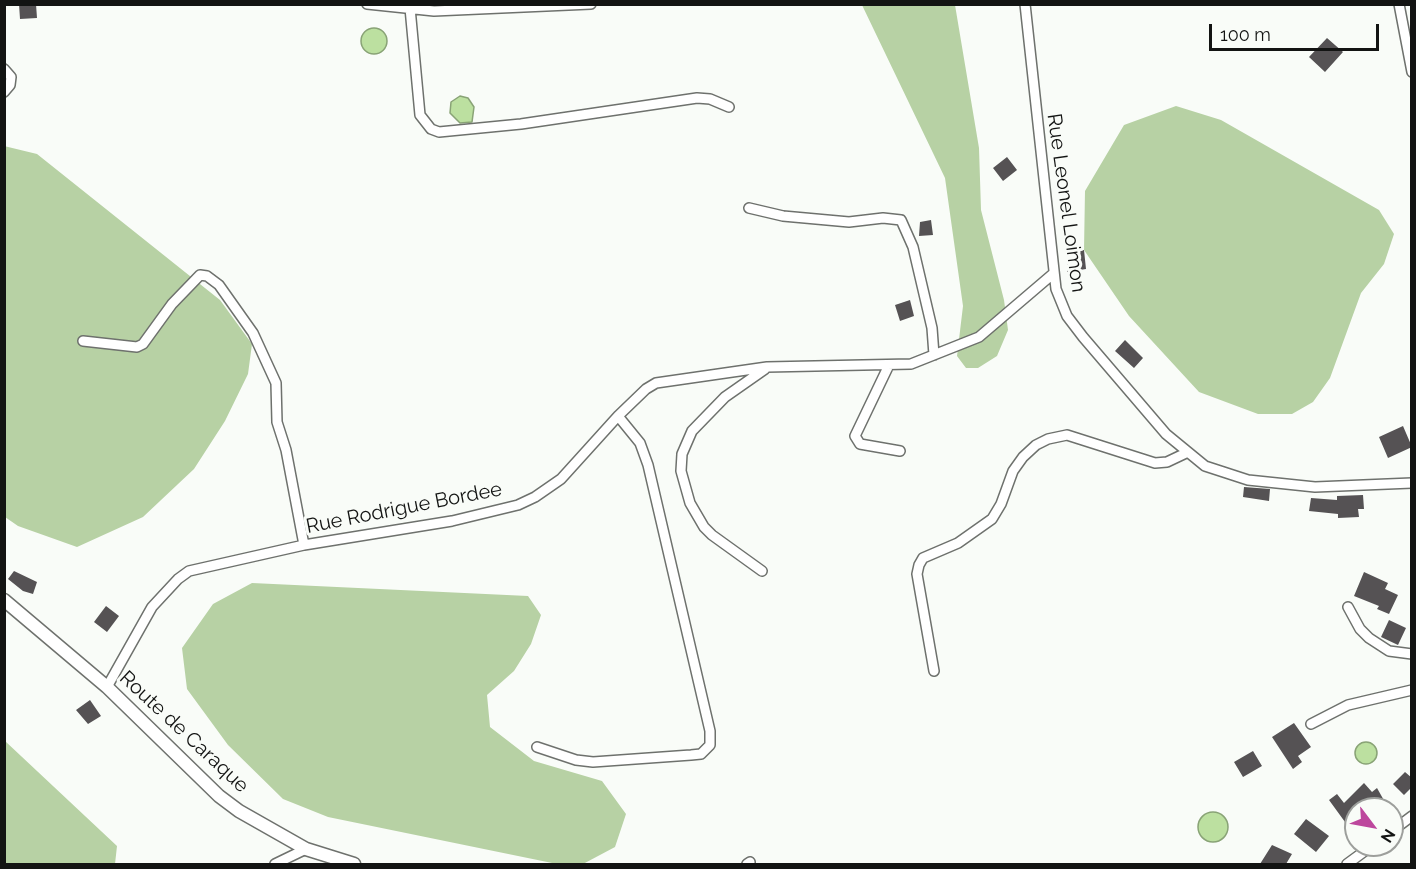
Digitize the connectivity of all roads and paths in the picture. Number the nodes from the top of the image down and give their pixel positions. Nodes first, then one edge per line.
1 (368, 4) edge
2 (591, 4) edge
3 (1025, 4) edge
4 (1399, 4) edge
5 (410, 8) junction
6 (4, 69) edge
7 (1412, 72) edge
8 (4, 92) edge
9 (729, 107) dead end
10 (749, 208) dead end
11 (1054, 273) junction
12 (82, 341) dead end
13 (934, 355) junction
14 (889, 365) junction
15 (767, 368) junction
16 (618, 416) junction
17 (900, 451) dead end
18 (1185, 453) junction
19 (1412, 483) edge
20 (304, 545) junction
21 (762, 571) dead end
22 (4, 600) edge
23 (1348, 607) dead end
24 (1412, 654) edge
25 (934, 671) dead end
26 (107, 687) junction
27 (1412, 690) edge
28 (1311, 724) dead end
29 (537, 747) dead end
30 (306, 849) junction
31 (275, 864) edge
32 (354, 864) edge

1 - 5 street
2 - 5 street
3 - 11 street, Rue Leonel Loimon
4 - 7 street
5 - 9 street
6 - 8 street
10 - 13 street
11 - 13 street, Rue Rodrigue Bordee
11 - 18 street, Rue Leonel Loimon
12 - 20 street
13 - 14 street, Rue Rodrigue Bordee
14 - 15 street, Rue Rodrigue Bordee
14 - 17 street
15 - 16 street, Rue Rodrigue Bordee
15 - 21 street
16 - 20 street, Rue Rodrigue Bordee
16 - 29 street
18 - 19 street, Rue Leonel Loimon
18 - 25 street
20 - 26 street, Rue Rodrigue Bordee
22 - 26 street, Route de Caraque
23 - 24 street
26 - 30 street, Route de Caraque
27 - 28 street
30 - 31 street
30 - 32 street, Route de Caraque

